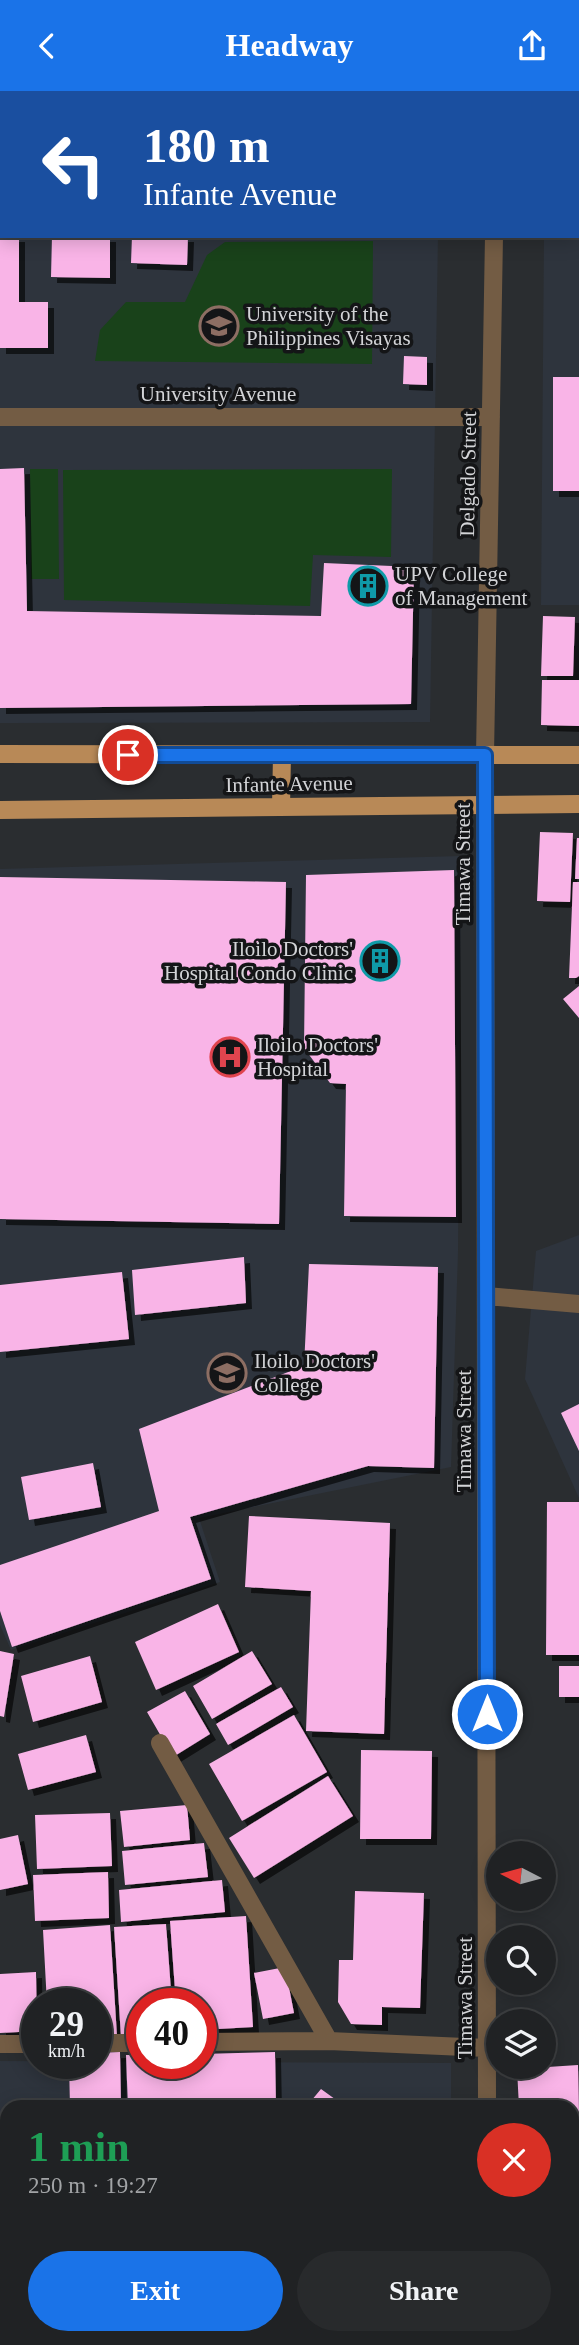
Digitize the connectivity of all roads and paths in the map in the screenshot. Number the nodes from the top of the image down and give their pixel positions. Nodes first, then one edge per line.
1 (494, 238) edge
2 (0, 417) edge
3 (491, 417) junction
4 (0, 754) edge
5 (282, 755) junction
6 (485, 755) junction
7 (579, 755) edge
8 (486, 804) junction
9 (579, 804) edge
10 (281, 807) junction
11 (0, 810) edge
12 (486, 1296) junction
13 (579, 1304) edge
14 (160, 1743) dead end
15 (487, 2009) edge
16 (329, 2041) junction
17 (217, 2042) edge
18 (0, 2044) edge
19 (21, 2044) edge
20 (486, 2048) edge
21 (487, 2079) edge
22 (487, 2100) edge

1 - 3 street, Delgado Street
2 - 3 street, University Avenue
3 - 6 street, Delgado Street
4 - 5 main road, Infante Avenue
5 - 6 main road, Infante Avenue
5 - 10 main road
6 - 7 main road, Infante Avenue
6 - 8 street, Timawa Street
8 - 9 main road, Infante Avenue
8 - 10 main road, Infante Avenue
8 - 12 street, Timawa Street
10 - 11 main road, Infante Avenue
12 - 13 street
12 - 15 street, Timawa Street
14 - 16 street
16 - 17 street
16 - 20 street
18 - 19 street
21 - 22 street, Timawa Street

